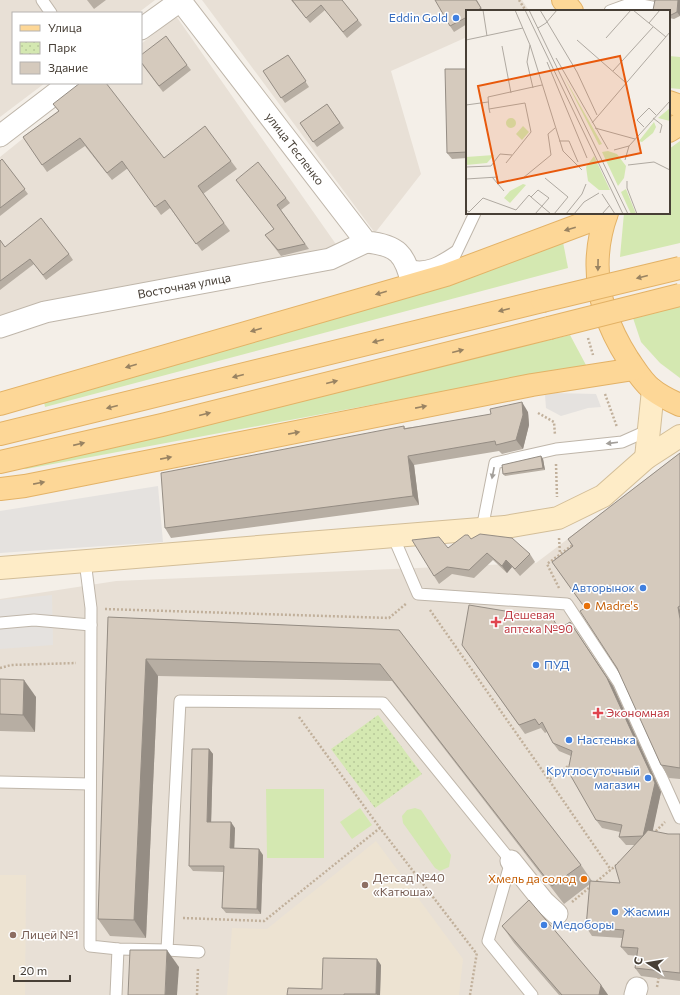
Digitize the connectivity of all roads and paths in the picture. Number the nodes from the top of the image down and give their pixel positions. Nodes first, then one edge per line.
1 (42, 0) edge
2 (180, 0) edge
3 (519, 0) edge
4 (563, 0) edge
5 (652, 7) edge
6 (525, 10) edge
7 (571, 10) edge
8 (613, 10) edge
9 (50, 12) edge
10 (142, 28) edge
11 (68, 84) edge
12 (670, 102) edge
13 (680, 106) edge
14 (680, 124) edge
15 (670, 130) edge
16 (0, 136) edge
17 (474, 214) edge
18 (606, 214) edge
19 (366, 242) junction
20 (455, 252) junction
21 (680, 268) edge
22 (410, 275) junction
23 (446, 275) junction
24 (680, 296) edge
25 (0, 327) edge
26 (587, 334) dead end
27 (595, 362) dead end
28 (634, 369) junction
29 (652, 390) junction
30 (0, 404) edge
31 (680, 405) edge
32 (538, 413) dead end
33 (649, 430) junction
34 (0, 434) edge
35 (680, 436) edge
36 (556, 450) junction
37 (646, 458) junction
38 (0, 462) edge
39 (0, 489) edge
40 (558, 518) junction
41 (482, 529) junction
42 (393, 536) junction
43 (579, 541) edge
44 (85, 560) junction
45 (0, 568) edge
46 (418, 594) junction
47 (567, 604) junction
48 (91, 608) junction
49 (0, 623) edge
50 (91, 625) junction
51 (90, 662) junction
52 (0, 668) edge
53 (288, 702) junction
54 (574, 762) edge
55 (549, 780) junction
56 (0, 782) edge
57 (90, 784) junction
58 (670, 798) junction
59 (680, 818) edge
60 (661, 827) junction
61 (380, 828) junction
62 (660, 835) edge
63 (650, 836) edge
64 (622, 860) edge
65 (511, 861) junction
66 (611, 870) junction
67 (557, 914) joint
68 (169, 917) junction
69 (118, 949) junction
70 (167, 950) junction
71 (199, 952) joint
72 (476, 953) dead end
73 (660, 972) edge
74 (116, 995) edge
75 (197, 995) edge
76 (532, 995) edge
77 (656, 995) edge

1 - 9 lane
2 - 10 street, улица Тесленко
2 - 19 street, улица Тесленко
3 - 6 path
4 - 7 main road
5 - 8 lane
11 - 16 street
12 - 13 main road
14 - 15 main road
17 - 20 lane
18 -> 23 main road
18 -> 28 main road
19 - 22 street
19 - 25 street, Восточная улица
20 - 22 lane
20 - 23 lane
21 -> 34 main road, bridge
22 - 23 main road
22 -> 30 main road
38 -> 24 main road, bridge
26 - 27 path
28 - 29 main road
39 -> 28 main road
29 - 31 main road
29 - 33 street
32 - 36 path
33 -> 36 lane
33 - 37 street
35 - 37 street
36 - 40 path
36 -> 41 lane
37 - 40 street
40 - 41 street
41 - 42 street
42 - 44 street
42 - 46 lane
43 - 47 path
44 - 45 street
44 - 48 lane
46 - 47 lane
46 - 48 path
46 - 55 path
47 - 58 lane
48 - 50 lane
49 - 50 lane
50 - 51 lane
51 - 52 path
51 - 57 lane
53 - 61 path
53 - 65 lane
53 - 68 lane
54 - 55 path
55 - 66 path
56 - 57 lane
57 - 69 lane
58 - 59 lane
58 - 60 path
60 - 62 path
60 - 63 path
61 - 68 path
61 - 72 path
64 - 66 path
65 - 67 street
65 - 76 lane
66 - 67 path
68 - 70 lane
69 - 70 lane
69 - 74 lane
70 - 71 lane
71 - 75 path
73 - 77 path

